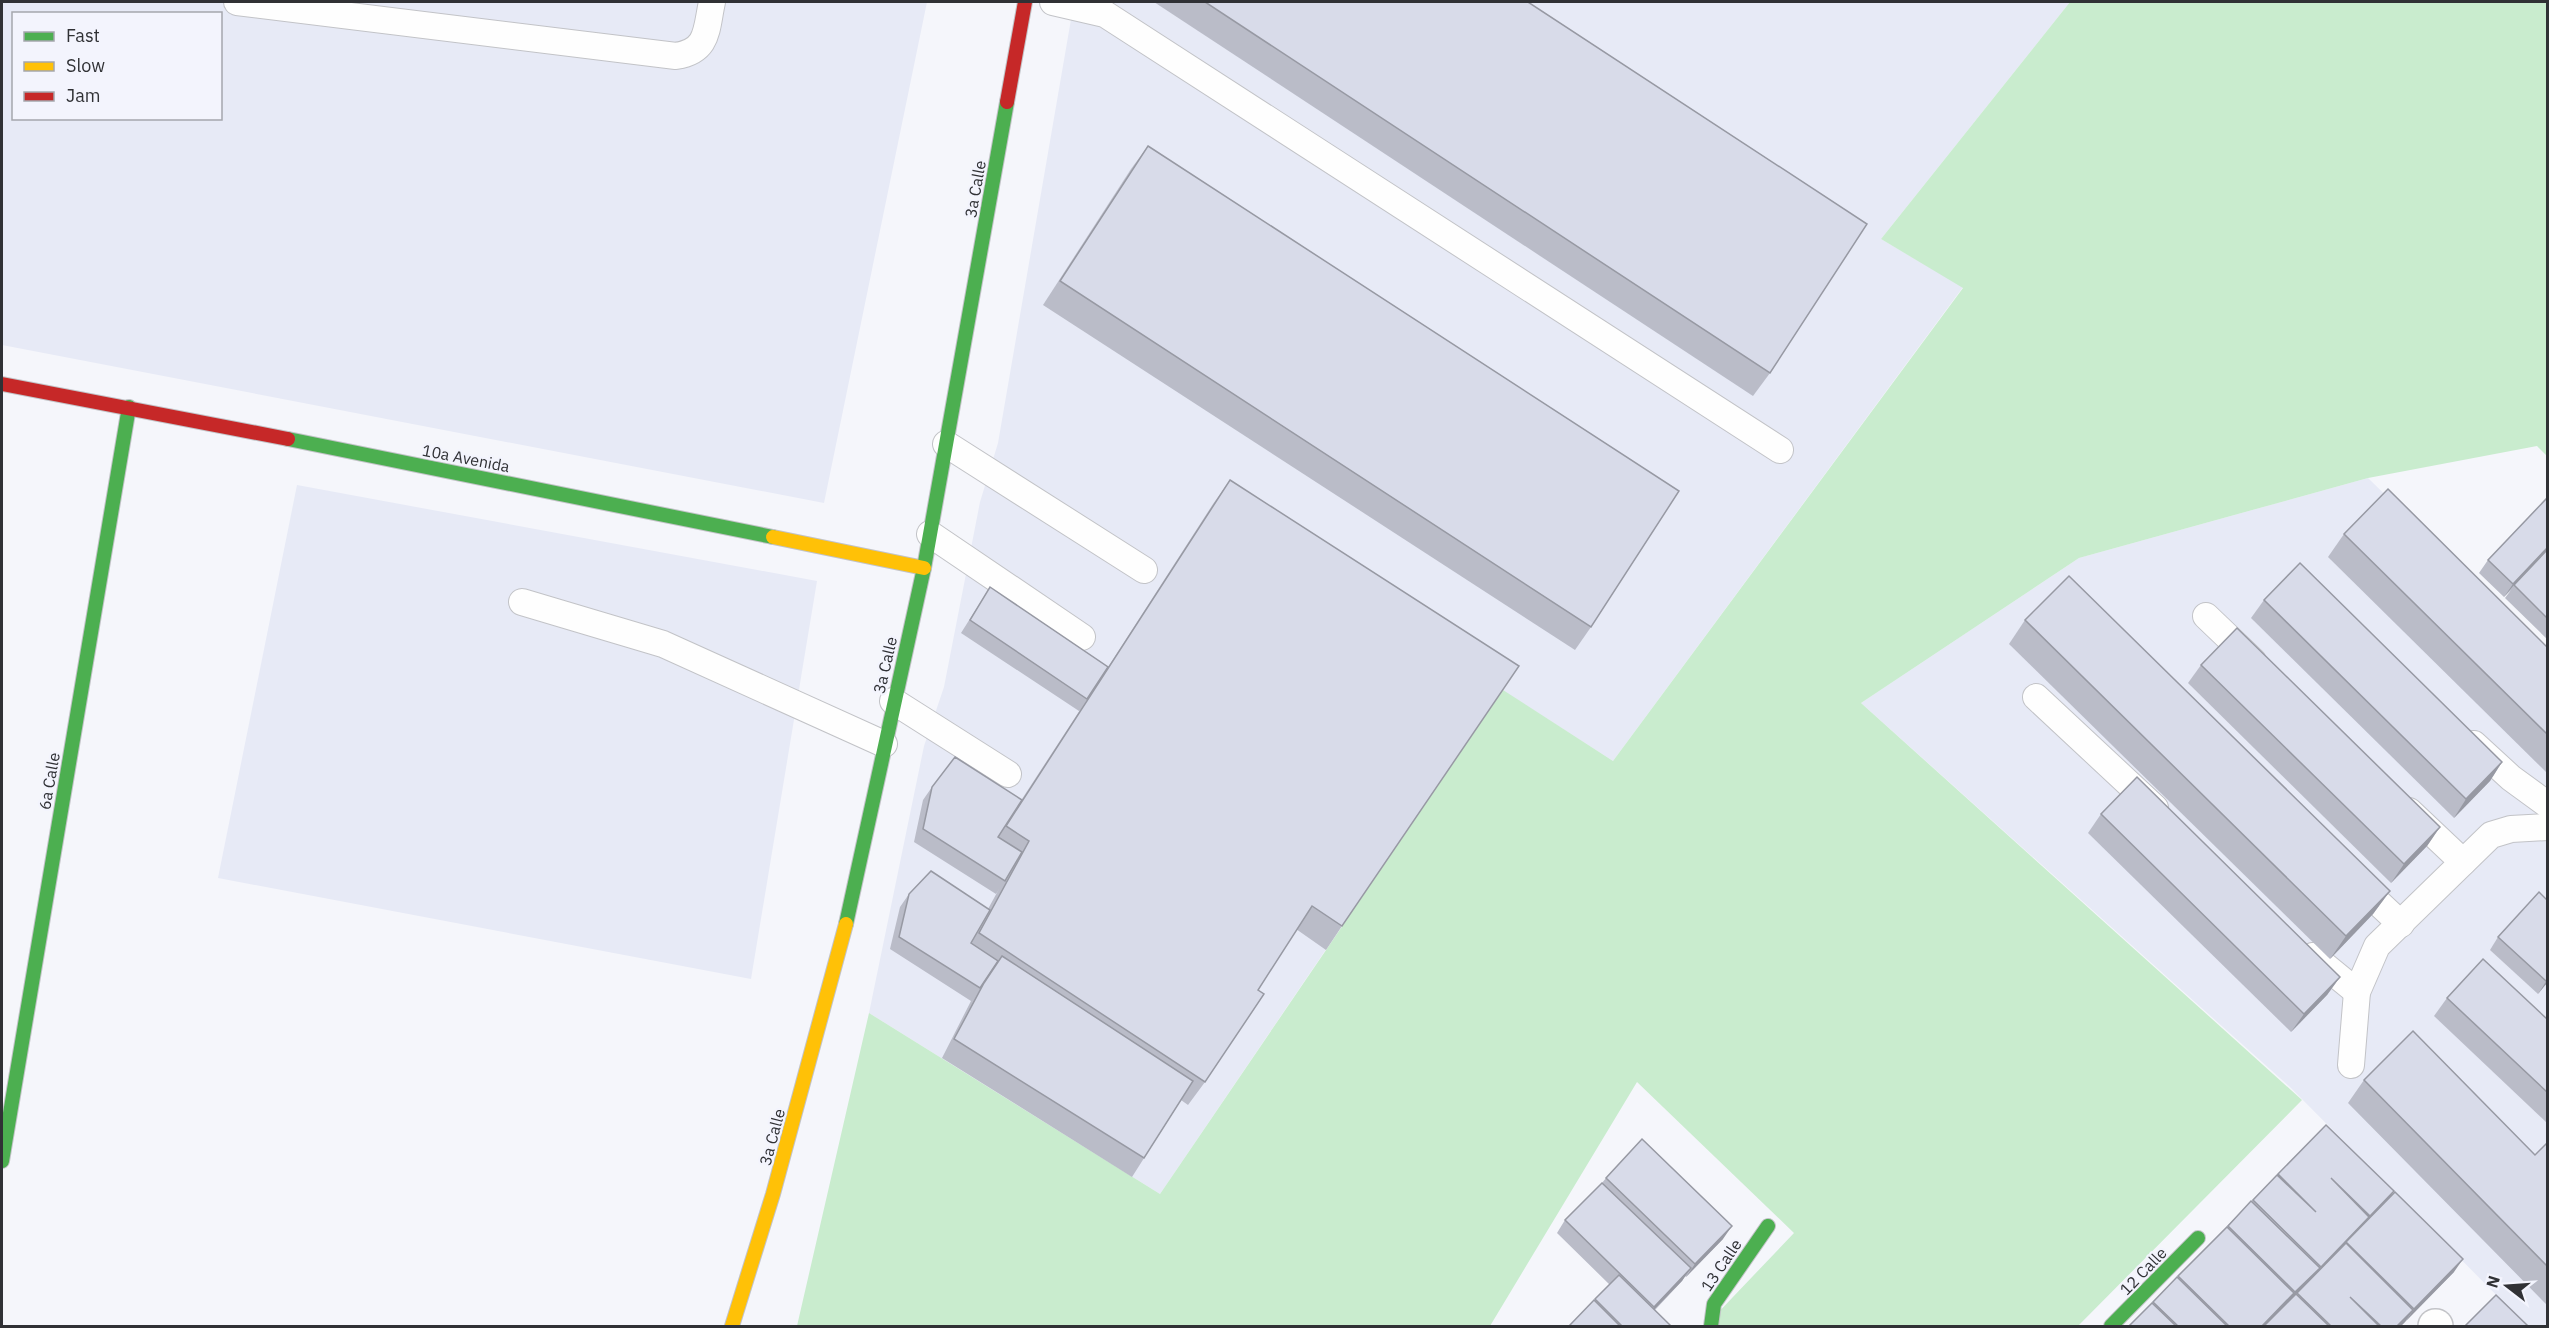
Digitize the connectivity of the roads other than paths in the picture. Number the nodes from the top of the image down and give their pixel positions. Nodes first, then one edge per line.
1 (237, 2) edge
2 (712, 2) edge
3 (1025, 2) edge
4 (1053, 2) edge
5 (2, 384) edge
6 (129, 407) junction
7 (946, 444) junction
8 (1780, 450) dead end
9 (930, 534) junction
10 (924, 568) junction
11 (1144, 570) dead end
12 (522, 602) dead end
13 (2206, 616) dead end
14 (1082, 637) dead end
15 (2266, 674) edge
16 (2036, 696) dead end
17 (893, 701) junction
18 (2456, 726) edge
19 (884, 744) junction
20 (1008, 774) dead end
21 (2395, 797) edge
22 (2547, 805) edge
23 (2174, 826) edge
24 (2547, 827) edge
25 (2463, 862) junction
26 (2342, 867) edge
27 (2401, 924) junction
28 (2294, 939) edge
29 (2357, 992) junction
30 (2351, 1065) dead end
31 (2, 1161) edge
32 (1768, 1226) dead end
33 (2198, 1238) dead end
34 (732, 1326) edge
35 (1711, 1326) edge
36 (2111, 1326) edge

1 - 2 lane
3 - 7 street, 3a Calle
4 - 8 lane
5 - 6 street, 10a Avenida
6 - 10 street, 10a Avenida
6 - 31 street, 6a Calle
7 - 9 street, 3a Calle
7 - 11 lane
9 - 10 street, 3a Calle
9 - 14 lane
10 - 17 street, 3a Calle
12 - 19 lane
13 - 15 lane
16 - 23 lane
17 - 19 street, 3a Calle
17 - 20 lane
18 - 22 lane
19 - 34 street, 3a Calle
21 - 25 lane
24 - 25 lane
25 - 27 lane
26 - 27 lane
27 - 29 lane
28 - 29 lane
29 - 30 lane
32 - 35 street, 13 Calle
33 - 36 street, 12 Calle

